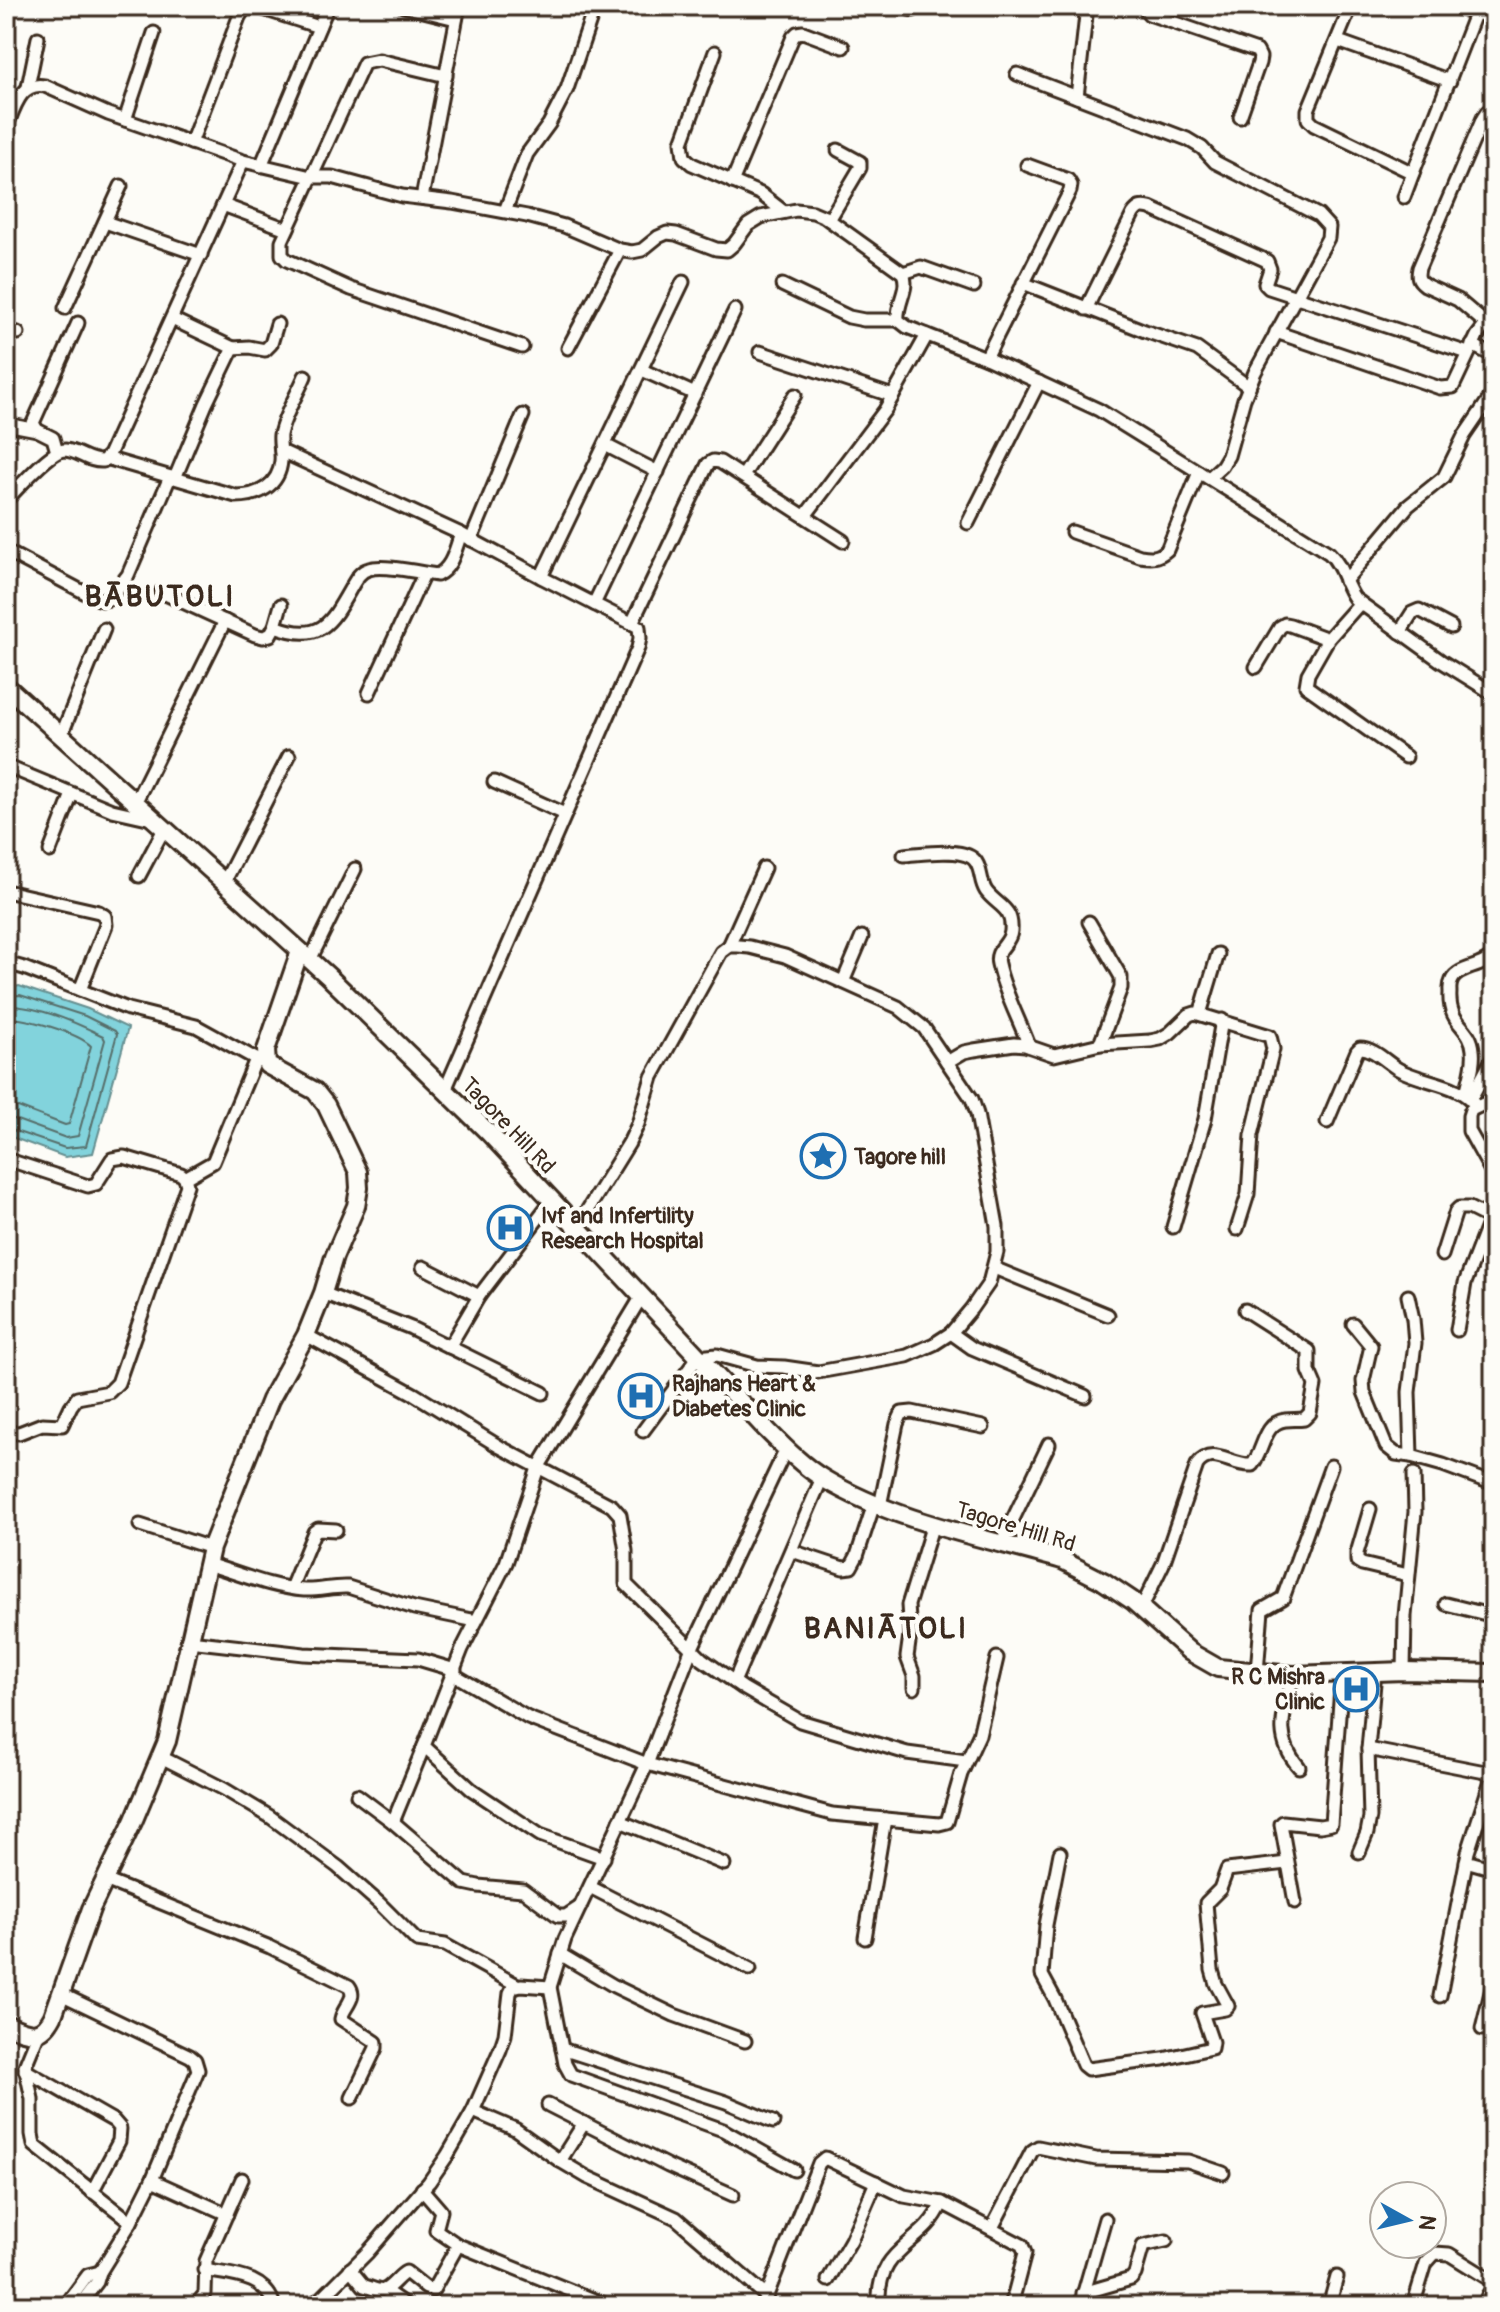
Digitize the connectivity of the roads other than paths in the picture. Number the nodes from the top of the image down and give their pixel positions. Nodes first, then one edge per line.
1 (252, 6) edge
2 (328, 6) edge
3 (403, 6) edge
4 (459, 6) edge
5 (595, 6) edge
6 (896, 6) edge
7 (920, 6) edge
8 (1087, 6) edge
9 (1143, 6) edge
10 (1351, 6) edge
11 (1450, 6) edge
12 (1470, 10) edge
13 (1494, 18) edge
14 (456, 19) junction
15 (319, 27) junction
16 (154, 33) dead end
17 (38, 38) dead end
18 (1338, 41) junction
19 (843, 47) dead end
20 (715, 52) dead end
21 (1017, 74) dead end
22 (446, 76) junction
23 (1450, 81) junction
24 (28, 87) junction
25 (1077, 97) junction
26 (1494, 111) edge
27 (1240, 117) dead end
28 (125, 120) junction
29 (6, 128) edge
30 (191, 143) junction
31 (838, 150) dead end
32 (243, 161) junction
33 (1027, 165) dead end
34 (261, 166) junction
35 (1413, 173) junction
36 (311, 177) junction
37 (732, 182) junction
38 (121, 186) dead end
39 (1404, 197) dead end
40 (422, 198) junction
41 (223, 205) junction
42 (505, 211) junction
43 (784, 212) junction
44 (829, 220) junction
45 (105, 222) junction
46 (287, 229) junction
47 (620, 250) junction
48 (201, 255) junction
49 (903, 273) junction
50 (683, 282) dead end
51 (1023, 283) junction
52 (782, 285) dead end
53 (974, 286) dead end
54 (1296, 298) junction
55 (65, 308) dead end
56 (1086, 309) junction
57 (735, 310) dead end
58 (1490, 318) edge
59 (172, 319) junction
60 (898, 320) junction
61 (78, 323) dead end
62 (277, 324) dead end
63 (1276, 332) junction
64 (927, 335) junction
65 (522, 347) dead end
66 (233, 348) junction
67 (568, 348) dead end
68 (1470, 349) junction
69 (760, 352) dead end
70 (1494, 356) edge
71 (986, 358) junction
72 (642, 370) junction
73 (305, 376) dead end
74 (1039, 382) junction
75 (1249, 387) junction
76 (1494, 392) edge
77 (695, 394) junction
78 (795, 395) dead end
79 (893, 396) junction
80 (523, 415) dead end
81 (6, 424) edge
82 (37, 430) junction
83 (605, 445) junction
84 (281, 451) junction
85 (57, 452) junction
86 (106, 458) junction
87 (658, 472) junction
88 (1204, 475) junction
89 (743, 476) junction
90 (172, 477) junction
91 (6, 500) edge
92 (805, 516) junction
93 (968, 523) dead end
94 (1072, 532) dead end
95 (466, 537) junction
96 (843, 541) dead end
97 (6, 551) edge
98 (424, 574) junction
99 (541, 577) junction
100 (1345, 581) junction
101 (161, 592) dead end
102 (1360, 603) junction
103 (594, 604) junction
104 (281, 605) dead end
105 (225, 621) junction
106 (632, 623) junction
107 (275, 626) junction
108 (1451, 627) dead end
109 (104, 629) dead end
110 (1400, 632) junction
111 (1328, 639) junction
112 (1256, 667) dead end
113 (6, 686) edge
114 (369, 693) dead end
115 (1494, 694) edge
116 (61, 736) junction
117 (289, 756) dead end
118 (1406, 757) dead end
119 (6, 766) edge
120 (494, 782) dead end
121 (72, 794) junction
122 (135, 803) junction
123 (565, 814) junction
124 (158, 824) junction
125 (50, 851) dead end
126 (904, 855) dead end
127 (764, 868) dead end
128 (355, 869) dead end
129 (139, 876) dead end
130 (224, 883) junction
131 (6, 891) edge
132 (1089, 922) dead end
133 (862, 937) dead end
134 (729, 946) junction
135 (1218, 954) dead end
136 (1494, 954) edge
137 (305, 956) junction
138 (6, 963) edge
139 (843, 982) junction
140 (80, 990) junction
141 (1200, 1014) junction
142 (1222, 1020) junction
143 (1100, 1044) junction
144 (1029, 1046) junction
145 (1494, 1056) edge
146 (262, 1062) junction
147 (947, 1062) junction
148 (445, 1090) junction
149 (1471, 1099) junction
150 (1494, 1099) edge
151 (1327, 1122) dead end
152 (6, 1159) edge
153 (1494, 1176) edge
154 (185, 1178) junction
155 (552, 1200) junction
156 (1492, 1213) edge
157 (577, 1227) junction
158 (1173, 1227) dead end
159 (1237, 1229) dead end
160 (1442, 1255) dead end
161 (423, 1267) dead end
162 (994, 1268) junction
163 (323, 1293) junction
164 (479, 1296) junction
165 (642, 1296) junction
166 (1408, 1296) dead end
167 (1245, 1310) dead end
168 (1108, 1315) dead end
169 (1353, 1324) dead end
170 (1457, 1330) dead end
171 (951, 1333) junction
172 (306, 1335) junction
173 (449, 1347) junction
174 (698, 1357) junction
175 (543, 1393) dead end
176 (1085, 1396) dead end
177 (983, 1427) dead end
178 (643, 1431) dead end
179 (6, 1432) edge
180 (1049, 1444) dead end
181 (786, 1449) junction
182 (1411, 1456) junction
183 (1331, 1466) dead end
184 (538, 1468) junction
185 (1414, 1474) dead end
186 (822, 1478) junction
187 (1494, 1484) edge
188 (877, 1505) junction
189 (1370, 1509) dead end
190 (933, 1524) junction
191 (140, 1525) dead end
192 (336, 1530) dead end
193 (1002, 1542) junction
194 (792, 1551) junction
195 (209, 1556) junction
196 (1408, 1575) junction
197 (291, 1588) junction
198 (1446, 1604) dead end
199 (1142, 1607) junction
200 (1494, 1616) edge
201 (476, 1621) junction
202 (189, 1641) junction
203 (691, 1650) junction
204 (997, 1658) dead end
205 (1404, 1671) junction
206 (454, 1672) junction
207 (1257, 1672) junction
208 (1375, 1672) junction
209 (1494, 1673) edge
210 (1342, 1674) junction
211 (1293, 1675) junction
212 (734, 1682) junction
213 (914, 1688) dead end
214 (424, 1746) junction
215 (1368, 1749) junction
216 (161, 1757) junction
217 (966, 1761) junction
218 (647, 1764) junction
219 (1299, 1767) dead end
220 (357, 1795) dead end
221 (885, 1819) junction
222 (620, 1821) junction
223 (393, 1822) junction
224 (1359, 1852) dead end
225 (1060, 1853) dead end
226 (604, 1858) junction
227 (1466, 1861) junction
228 (1287, 1863) junction
229 (724, 1864) dead end
230 (1494, 1869) edge
231 (105, 1880) junction
232 (590, 1887) junction
233 (1295, 1902) dead end
234 (580, 1907) junction
235 (865, 1938) dead end
236 (560, 1954) junction
237 (750, 1969) dead end
238 (1494, 1980) edge
239 (517, 1985) junction
240 (550, 1987) junction
241 (61, 1994) junction
242 (1440, 1996) dead end
243 (6, 2024) edge
244 (1482, 2029) dead end
245 (39, 2032) junction
246 (745, 2041) dead end
247 (562, 2049) junction
248 (25, 2070) junction
249 (352, 2098) dead end
250 (548, 2105) dead end
251 (473, 2111) junction
252 (773, 2122) dead end
253 (584, 2123) junction
254 (560, 2161) junction
255 (794, 2170) dead end
256 (1223, 2173) dead end
257 (242, 2179) dead end
258 (152, 2180) junction
259 (876, 2182) junction
260 (422, 2189) junction
261 (92, 2192) junction
262 (733, 2195) dead end
263 (942, 2203) junction
264 (227, 2214) junction
265 (1105, 2219) dead end
266 (131, 2222) junction
267 (992, 2228) junction
268 (1166, 2241) dead end
269 (458, 2245) junction
270 (350, 2269) junction
271 (204, 2270) junction
272 (100, 2272) junction
273 (1337, 2277) dead end
274 (828, 2280) dead end
275 (1494, 2285) edge
276 (384, 2290) junction
277 (1083, 2293) junction
278 (765, 2302) edge
279 (65, 2306) edge
280 (79, 2306) edge
281 (195, 2306) edge
282 (274, 2306) edge
283 (309, 2306) edge
284 (407, 2306) edge
285 (609, 2306) edge
286 (879, 2306) edge
287 (1011, 2306) edge
288 (1080, 2306) edge
289 (1329, 2306) edge
290 (1413, 2306) edge
291 (1484, 2306) edge

1 - 15 street
1 - 30 street
2 - 15 street
3 - 14 street
4 - 14 street
5 - 42 street
6 - 7 street
8 - 25 street
9 - 27 street
10 - 18 street
11 - 12 street
12 - 13 street
12 - 23 street
14 - 22 street
15 - 34 street
16 - 28 street
17 - 24 street
18 - 23 street
18 - 35 street
19 - 37 street
20 - 37 street
21 - 25 street
22 - 36 street
22 - 40 street
23 - 35 street
24 - 28 street
24 - 29 street
25 - 54 street
26 - 58 street
28 - 30 street
30 - 32 street
31 - 44 street
32 - 34 street
32 - 41 street
33 - 51 street
34 - 36 street
35 - 39 street
36 - 40 street
36 - 46 street
37 - 43 street
38 - 45 street
40 - 42 street
41 - 46 street
41 - 48 street
42 - 47 street
43 - 44 street
43 - 47 street
44 - 49 street
45 - 48 street
45 - 55 street
46 - 65 street
47 - 67 street
48 - 59 street
49 - 53 street
49 - 60 street
50 - 72 street
51 - 56 street
51 - 71 street
52 - 60 street
54 - 56 street
54 - 63 street
54 - 68 street
56 - 75 street
57 - 77 street
58 - 68 street
59 - 66 street
59 - 86 street
60 - 64 street
61 - 82 street
62 - 66 street
63 - 68 street
63 - 75 street
64 - 71 street
64 - 79 street
66 - 90 street
68 - 70 street
69 - 79 street
71 - 74 street
72 - 77 street
72 - 83 street
73 - 84 street
74 - 88 street
74 - 93 street
75 - 88 street
76 - 100 street
77 - 87 street
78 - 89 street
79 - 92 street
80 - 95 street
81 - 82 street
82 - 85 street
83 - 87 street
83 - 99 street
84 - 90 street
84 - 95 street
85 - 86 street
85 - 91 street
86 - 90 street
87 - 103 street
88 - 94 street
88 - 100 street
89 - 92 street
89 - 106 street
90 - 97 street
92 - 96 street
95 - 98 street
95 - 99 street
98 - 107 street
98 - 114 street
99 - 103 street
100 - 102 street
101 - 105 street
102 - 110 street
102 - 111 street
103 - 106 street
104 - 107 street
105 - 107 street
105 - 122 street
106 - 123 street
108 - 110 street
109 - 116 street
110 - 115 street
111 - 112 street
111 - 118 street
113 - 116 main road, Tagore Hill Rd
116 - 122 main road, Tagore Hill Rd
117 - 130 street
119 - 121 street
120 - 123 street
121 - 124 street
121 - 125 street
122 - 124 main road, Tagore Hill Rd
123 - 148 street
124 - 129 street
124 - 130 main road, Tagore Hill Rd
126 - 144 street
127 - 134 street
128 - 137 street
130 - 137 main road, Tagore Hill Rd
131 - 140 street
132 - 143 street
133 - 139 street
134 - 139 street
134 - 157 street
135 - 141 street
136 - 149 street
137 - 146 main road
137 - 148 main road, Tagore Hill Rd
138 - 140 street
139 - 147 street
140 - 146 street
141 - 142 street
141 - 143 street
142 - 158 street
142 - 159 street
143 - 144 street
144 - 147 street
145 - 149 street
146 - 154 street
146 - 163 main road
147 - 162 street
148 - 155 main road, Tagore Hill Rd
149 - 150 street
149 - 151 street
149 - 153 street
152 - 154 street
154 - 179 street
155 - 157 main road, Tagore Hill Rd
155 - 164 street
156 - 160 street
156 - 170 street
157 - 165 main road, Tagore Hill Rd
161 - 164 street
162 - 168 street
162 - 171 street
163 - 172 main road
163 - 173 street
164 - 173 street
165 - 174 main road, Tagore Hill Rd
165 - 184 street
166 - 182 street
167 - 199 street
169 - 182 street
171 - 174 street
171 - 176 street
172 - 184 street
172 - 195 main road
173 - 175 street
174 - 178 street
174 - 181 main road, Tagore Hill Rd
177 - 188 street
180 - 193 street
181 - 186 main road, Tagore Hill Rd
181 - 203 street
182 - 187 street
183 - 207 street
184 - 201 street
184 - 203 street
185 - 196 street
186 - 188 main road, Tagore Hill Rd
186 - 194 street
188 - 190 main road, Tagore Hill Rd
188 - 194 street
189 - 196 street
190 - 193 main road, Tagore Hill Rd
190 - 213 street
191 - 195 street
192 - 197 street
193 - 199 main road, Tagore Hill Rd
194 - 212 street
195 - 197 street
195 - 202 main road
196 - 205 street
197 - 201 street
198 - 200 street
199 - 207 main road, Tagore Hill Rd
201 - 206 street
202 - 206 street
202 - 216 main road
203 - 212 street
203 - 218 street
204 - 217 street
205 - 208 main road, Tagore Hill Rd
205 - 209 main road, Tagore Hill Rd
206 - 214 street
206 - 218 street
207 - 211 main road, Tagore Hill Rd
208 - 210 main road, Tagore Hill Rd
208 - 215 street
210 - 211 main road, Tagore Hill Rd
210 - 228 street
211 - 219 street
212 - 217 street
214 - 223 street
214 - 226 street
215 - 224 street
215 - 227 street
216 - 231 main road
216 - 239 street
217 - 221 street
218 - 221 street
218 - 222 street
220 - 223 street
221 - 235 street
222 - 226 street
222 - 229 street
223 - 234 street
225 - 228 street
226 - 232 street
227 - 230 street
227 - 242 street
228 - 233 street
231 - 241 main road
231 - 249 street
232 - 234 street
232 - 237 street
234 - 236 street
236 - 240 street
236 - 246 street
238 - 244 street
239 - 240 street
239 - 251 street
240 - 247 street
241 - 245 main road
241 - 258 street
243 - 245 main road
245 - 248 street
247 - 252 street
247 - 255 street
248 - 261 street
248 - 261 street
250 - 253 street
251 - 254 street
251 - 260 street
253 - 254 street
253 - 262 street
254 - 278 street
256 - 267 street
257 - 264 street
258 - 264 street
258 - 266 street
259 - 263 street
259 - 274 street
259 - 278 street
260 - 269 street
260 - 270 street
261 - 266 street
263 - 267 street
263 - 286 street
264 - 271 street
265 - 277 street
266 - 272 street
267 - 287 street
268 - 277 street
269 - 276 street
269 - 285 street
270 - 276 street
270 - 283 street
271 - 281 street
271 - 282 street
272 - 279 street
272 - 280 street
273 - 289 street
275 - 290 street
275 - 291 street
276 - 284 street
277 - 288 street

